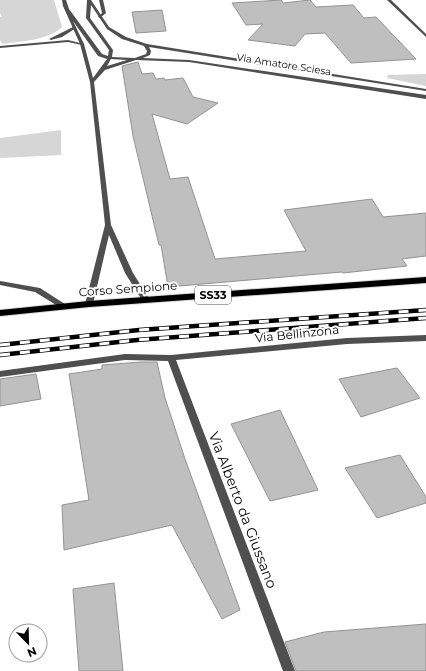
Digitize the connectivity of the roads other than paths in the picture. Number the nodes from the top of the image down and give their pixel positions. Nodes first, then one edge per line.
1 (64, 0) edge
2 (89, 0) edge
3 (101, 0) edge
4 (388, 0) edge
5 (65, 6) junction
6 (100, 17) junction
7 (74, 28) junction
8 (426, 36) edge
9 (37, 43) junction
10 (82, 44) junction
11 (146, 45) junction
12 (0, 47) edge
13 (110, 58) junction
14 (139, 59) junction
15 (104, 69) junction
16 (92, 82) junction
17 (426, 90) edge
18 (426, 96) edge
19 (108, 225) junction
20 (426, 280) edge
21 (0, 283) edge
22 (146, 300) junction
23 (89, 304) junction
24 (64, 306) junction
25 (0, 313) edge
26 (426, 338) edge
27 (171, 358) junction
28 (0, 374) edge
29 (289, 671) edge

1 - 5 street
2 - 6 street, Via Amatore Sciesa
2 - 13 street, Via Amatore Sciesa
3 - 6 street
4 - 8 street
5 - 7 street
5 - 13 street
6 - 11 street, Via Amatore Sciesa
7 - 9 street
7 - 10 street
9 - 10 street
9 - 12 street
10 - 16 street
11 - 14 street
11 - 17 street, Via Amatore Sciesa
13 - 14 street, Via Amatore Sciesa
13 - 15 street
14 - 15 street, Via Amatore Sciesa
14 - 18 street, Via Amatore Sciesa
15 - 16 street
16 - 19 street
19 - 22 street
19 - 23 street
20 - 22 main road, Corso Sempione / SS33
21 - 24 street
22 - 23 main road, Corso Sempione / SS33
23 - 24 main road, Corso Sempione / SS33
24 - 25 main road, Corso Sempione / SS33
26 - 27 street, Via Bellinzona
27 - 28 street, Via Bellinzona
27 - 29 street, Via Alberto da Giussano

